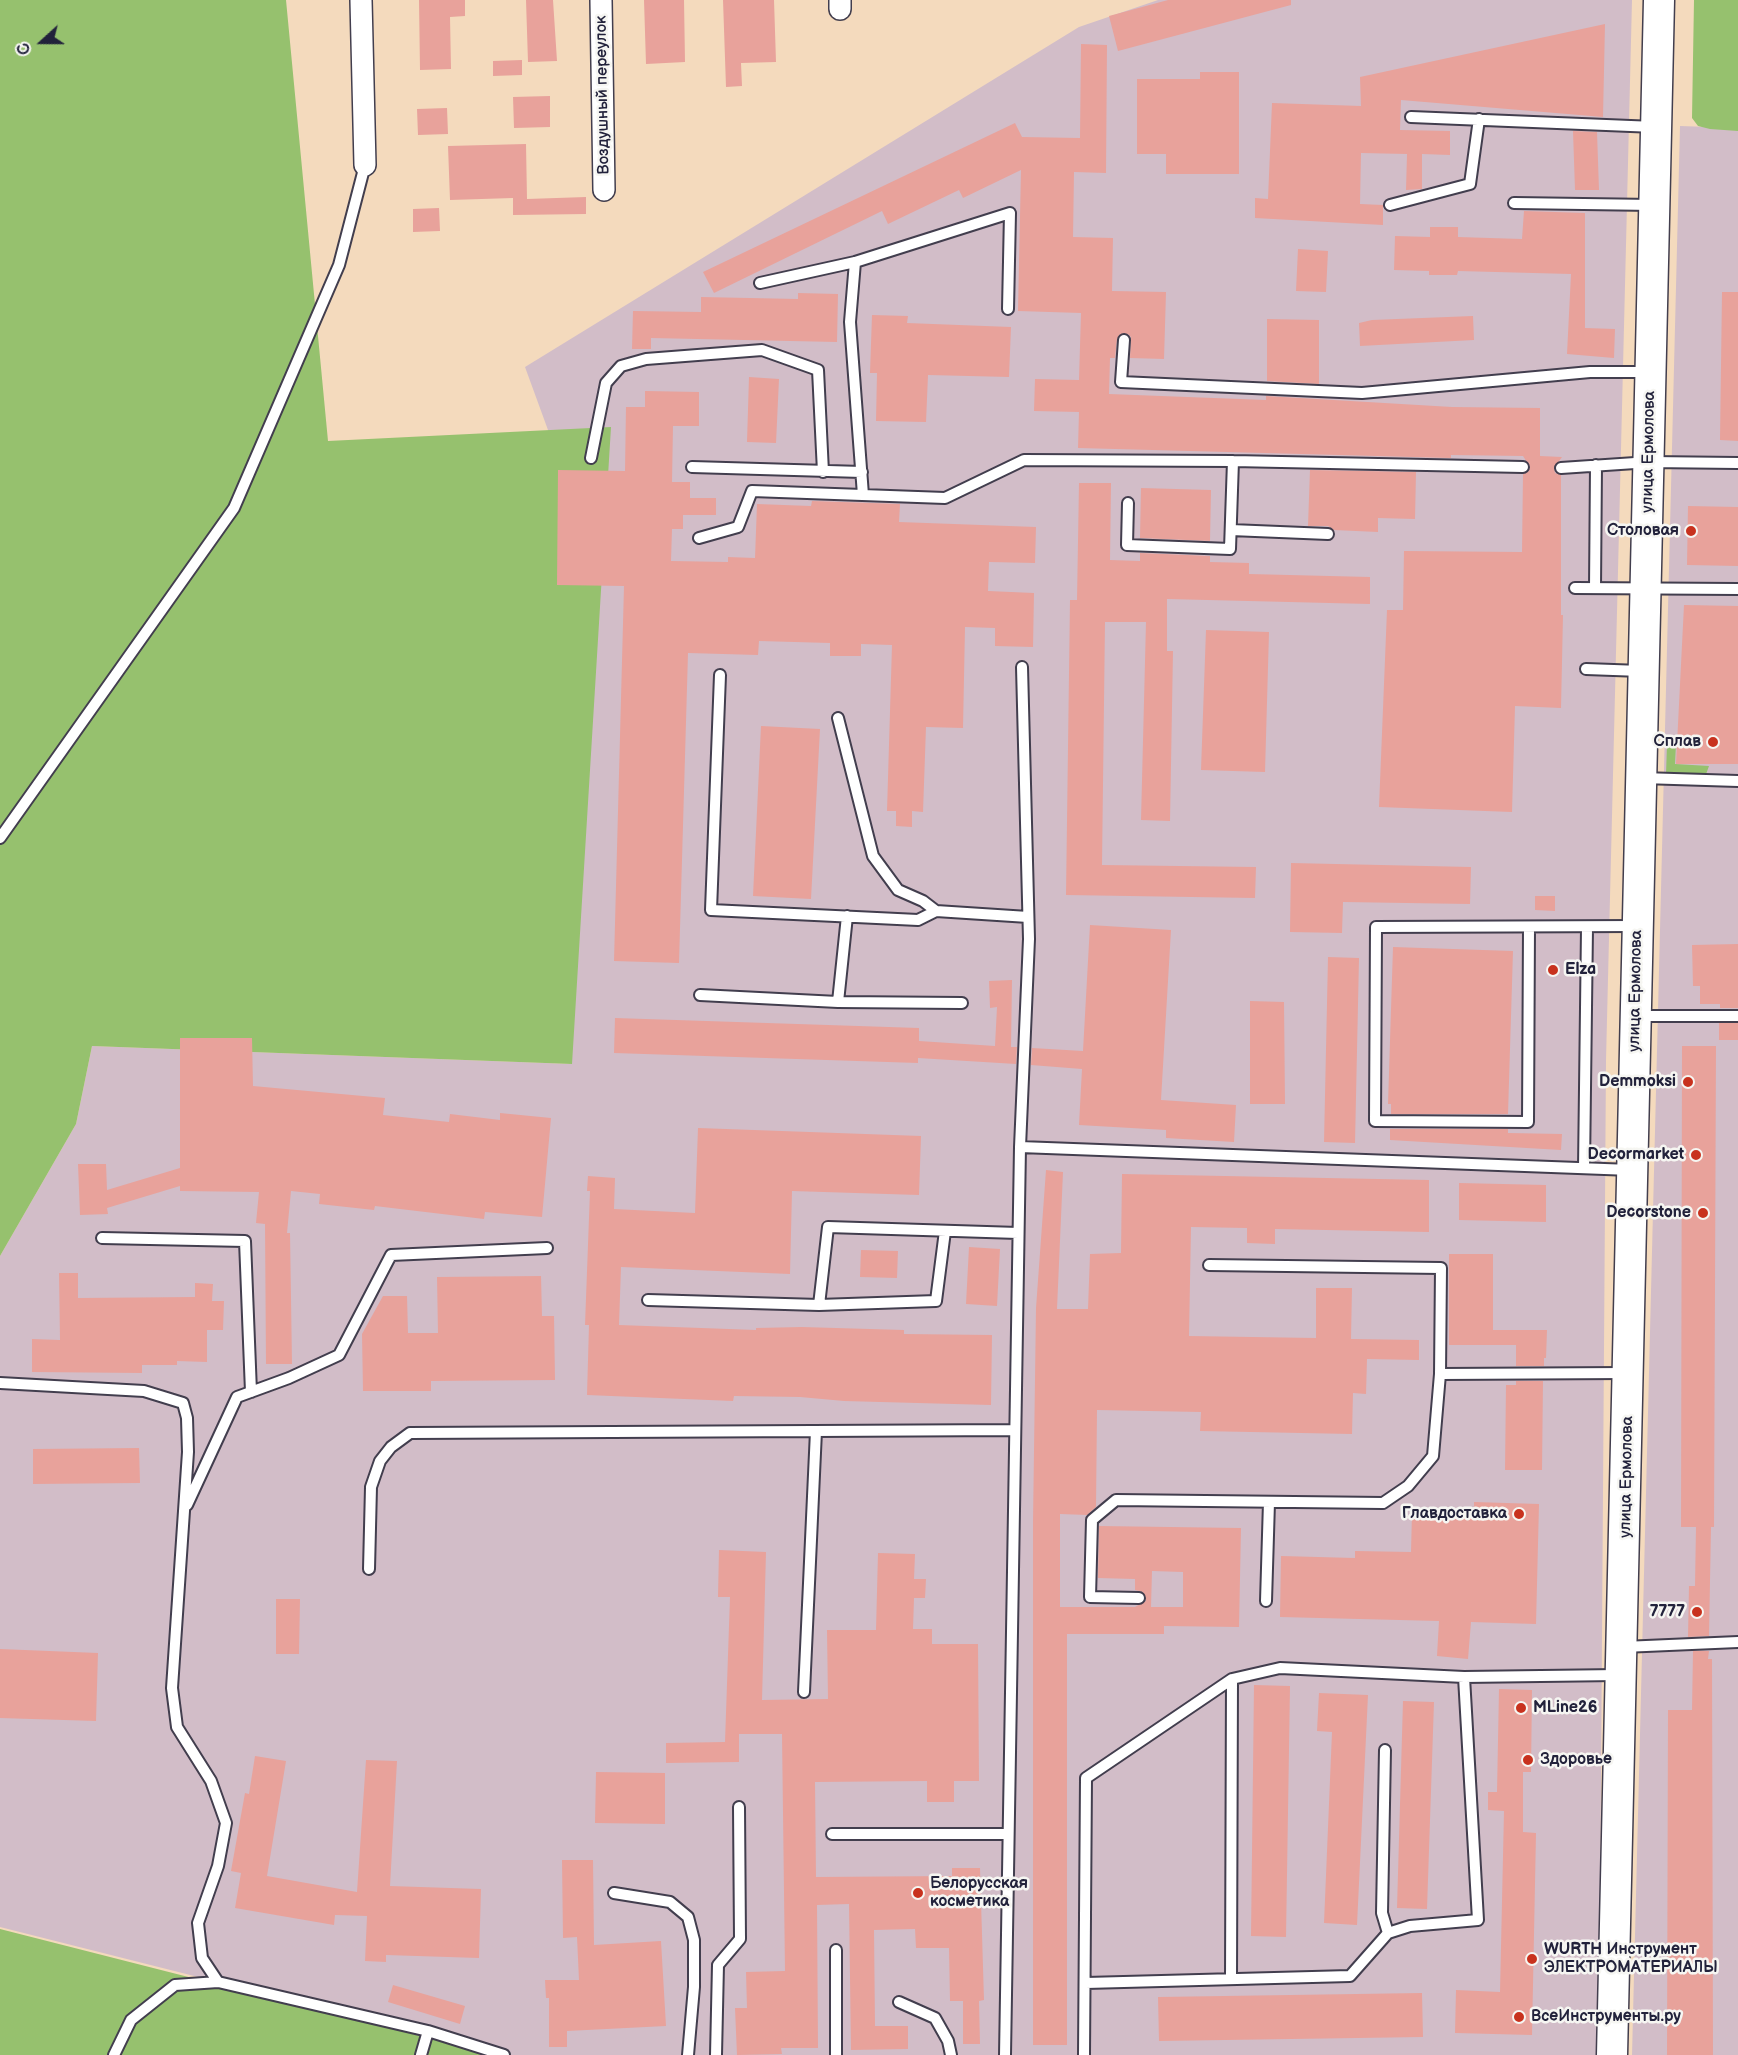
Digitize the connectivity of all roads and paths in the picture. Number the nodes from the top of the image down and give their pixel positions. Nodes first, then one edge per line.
1 (361, 0) edge
2 (601, 0) edge
3 (1659, 0) edge
4 (1411, 117) dead end
5 (1479, 119) junction
6 (1655, 127) junction
7 (365, 165) joint
8 (604, 190) dead end
9 (1514, 203) dead end
10 (1390, 205) dead end
11 (1653, 205) junction
12 (855, 262) junction
13 (760, 283) dead end
14 (1008, 309) dead end
15 (1124, 340) dead end
16 (1651, 372) junction
17 (591, 458) dead end
18 (1233, 461) junction
19 (1650, 462) junction
20 (1738, 463) edge
21 (1596, 465) junction
22 (692, 467) dead end
23 (1523, 467) dead end
24 (1561, 468) dead end
25 (823, 472) junction
26 (862, 472) junction
27 (864, 495) junction
28 (1128, 503) dead end
29 (1231, 530) junction
30 (1328, 534) dead end
31 (699, 538) dead end
32 (1575, 588) dead end
33 (1595, 588) junction
34 (1646, 589) junction
35 (1738, 589) edge
36 (1022, 667) dead end
37 (1586, 669) dead end
38 (1644, 672) junction
39 (720, 675) dead end
40 (838, 718) dead end
41 (1642, 778) junction
42 (1738, 781) edge
43 (0, 838) edge
44 (936, 911) junction
45 (847, 916) junction
46 (1028, 917) junction
47 (1637, 926) junction
48 (1529, 928) junction
49 (1587, 928) junction
50 (700, 995) dead end
51 (838, 1002) junction
52 (962, 1003) dead end
53 (1635, 1016) junction
54 (1738, 1017) edge
55 (1020, 1147) junction
56 (1584, 1168) junction
57 (1633, 1170) junction
58 (945, 1231) junction
59 (1018, 1233) junction
60 (102, 1238) dead end
61 (547, 1248) dead end
62 (1209, 1265) dead end
63 (648, 1300) dead end
64 (819, 1305) junction
65 (1440, 1374) junction
66 (1629, 1374) junction
67 (0, 1383) edge
68 (252, 1392) junction
69 (1015, 1430) junction
70 (816, 1431) junction
71 (1269, 1502) junction
72 (184, 1510) junction
73 (369, 1569) dead end
74 (1139, 1598) dead end
75 (1266, 1601) dead end
76 (1738, 1642) edge
77 (1622, 1661) junction
78 (1464, 1677) junction
79 (1232, 1679) junction
80 (804, 1692) dead end
81 (1385, 1750) dead end
82 (739, 1807) dead end
83 (832, 1834) dead end
84 (1008, 1834) junction
85 (614, 1893) dead end
86 (1388, 1933) junction
87 (836, 1950) dead end
88 (1232, 1979) junction
89 (218, 1982) junction
90 (1086, 1983) junction
91 (899, 2002) dead end
92 (429, 2031) junction
93 (114, 2055) edge
94 (421, 2055) edge
95 (504, 2055) edge
96 (688, 2055) edge
97 (716, 2055) edge
98 (837, 2055) edge
99 (951, 2055) edge
100 (1005, 2055) edge
101 (1084, 2055) edge
102 (1612, 2055) edge

1 - 7 street
2 - 8 street, Воздушный переулок
3 - 6 main road, улица Ермолова
4 - 5 lane
5 - 6 lane
5 - 10 lane
6 - 11 main road, улица Ермолова
7 - 43 lane
9 - 11 lane
11 - 16 main road, улица Ермолова
12 - 13 lane
12 - 14 lane
12 - 26 lane
15 - 16 lane
16 - 19 main road, улица Ермолова
17 - 25 lane
18 - 23 lane
18 - 27 lane
18 - 29 lane
19 - 20 lane
19 - 21 lane
19 - 34 main road, улица Ермолова
21 - 24 lane
21 - 33 lane
22 - 25 lane
25 - 26 lane
26 - 27 lane
27 - 31 lane
28 - 29 lane
29 - 30 lane
32 - 33 lane
33 - 34 lane
34 - 35 lane
34 - 38 main road, улица Ермолова
36 - 46 lane
37 - 38 lane
38 - 41 main road, улица Ермолова
39 - 45 lane
40 - 44 lane
41 - 42 lane
41 - 47 main road, улица Ермолова
44 - 45 lane
44 - 46 lane
45 - 51 lane
46 - 55 lane
47 - 49 lane
47 - 53 main road, улица Ермолова
48 - 48 lane
48 - 49 lane
49 - 56 lane
50 - 51 lane
51 - 52 lane
53 - 54 lane
53 - 57 main road, улица Ермолова
55 - 56 lane
55 - 59 lane
56 - 57 lane
57 - 66 main road, улица Ермолова
58 - 59 lane
58 - 64 lane
58 - 64 lane
59 - 69 lane
60 - 68 lane
61 - 68 lane
62 - 65 lane
63 - 64 lane
65 - 66 lane
65 - 71 lane
66 - 77 main road, улица Ермолова
67 - 72 lane
68 - 72 lane
69 - 70 lane
69 - 84 lane
70 - 73 lane
70 - 80 lane
71 - 74 lane
71 - 75 lane
72 - 89 lane
76 - 77 lane
77 - 78 lane
77 - 102 main road, улица Ермолова
78 - 79 lane
78 - 86 lane
79 - 88 lane
79 - 90 lane
81 - 86 lane
82 - 97 lane
83 - 84 lane
84 - 100 lane
85 - 96 lane
86 - 88 lane
87 - 98 lane
88 - 90 lane
89 - 92 lane
89 - 93 lane
90 - 101 lane
91 - 99 lane
92 - 94 lane
92 - 95 lane

